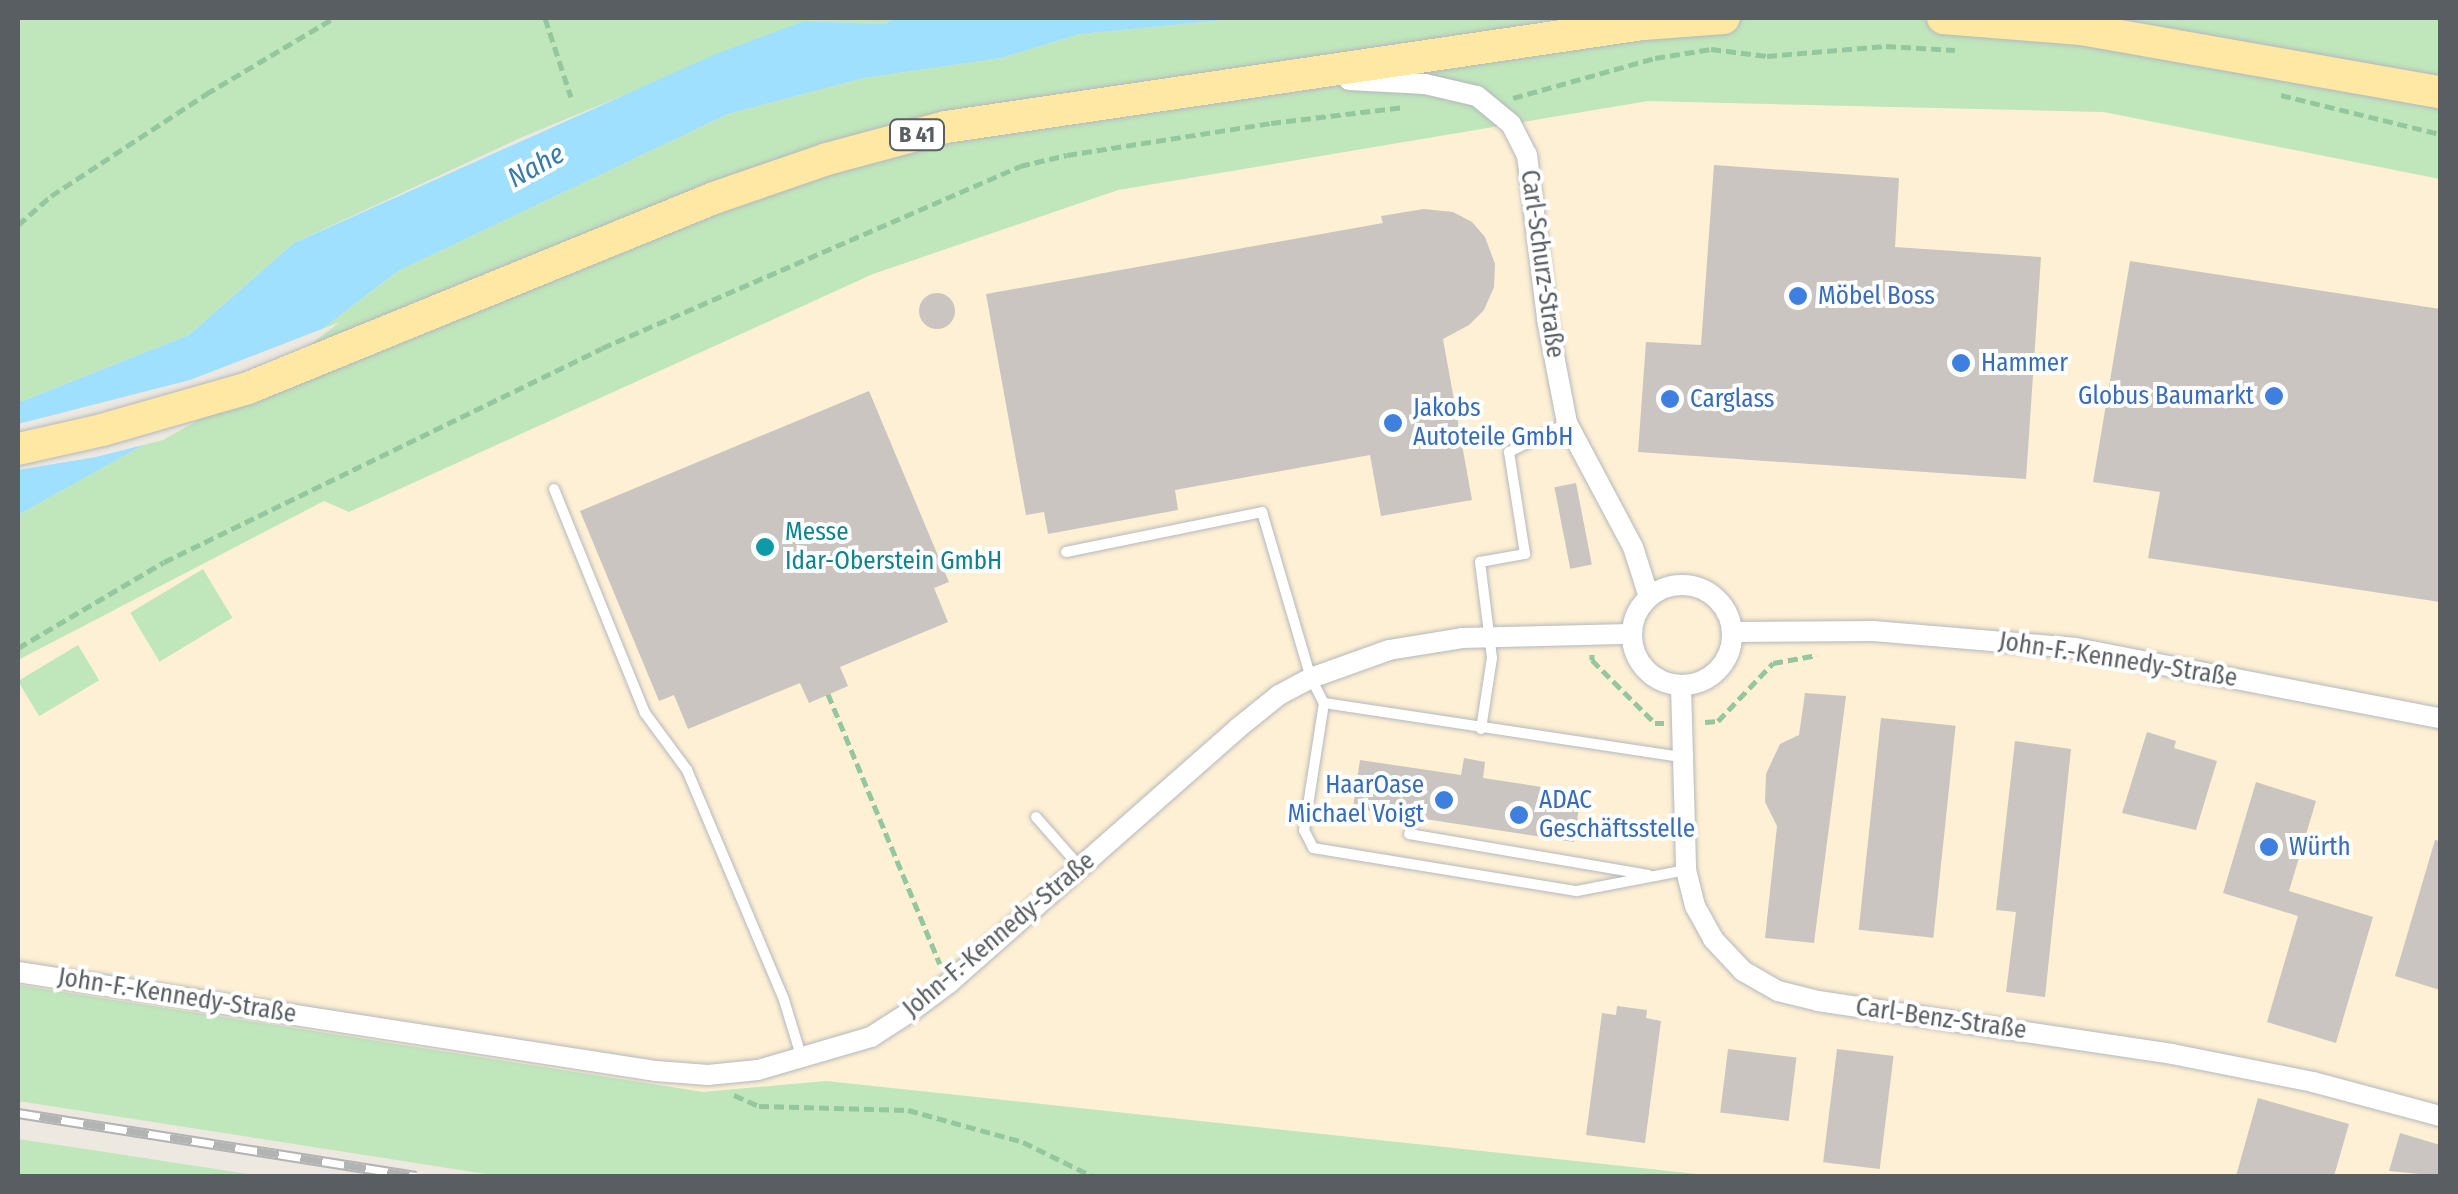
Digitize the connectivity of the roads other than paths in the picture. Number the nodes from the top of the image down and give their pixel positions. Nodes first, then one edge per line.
1 (1724, 18) edge
2 (1944, 18) edge
3 (1254, 79) junction
4 (2440, 92) edge
5 (1567, 424) junction
6 (18, 449) edge
7 (554, 489) dead end
8 (1066, 552) dead end
9 (1649, 597) junction
10 (1732, 632) junction
11 (1631, 634) junction
12 (1491, 638) junction
13 (1311, 678) junction
14 (1681, 686) junction
15 (1324, 704) junction
16 (2440, 718) edge
17 (1481, 729) junction
18 (1681, 758) junction
19 (1036, 817) dead end
20 (1409, 834) dead end
21 (1080, 868) junction
22 (1686, 870) junction
23 (1658, 876) junction
24 (18, 972) edge
25 (802, 1060) junction
26 (2440, 1116) edge

1 - 3 main road, B 41
2 - 4 main road
3 - 5 street, Carl-Schurz-Straße
3 - 6 main road, B 41
5 - 9 street, Carl-Schurz-Straße
5 - 12 lane
7 - 25 lane
8 - 13 lane
9 - 10 street
9 - 11 street
10 - 14 street
10 - 16 street, John-F.-Kennedy-Straße
11 - 12 street, John-F.-Kennedy-Straße
11 - 14 street
12 - 13 street, John-F.-Kennedy-Straße
12 - 17 lane
13 - 15 lane
13 - 21 street, John-F.-Kennedy-Straße
14 - 18 street, Carl-Benz-Straße
15 - 17 lane
15 - 23 lane
17 - 18 lane
18 - 22 street, Carl-Benz-Straße
19 - 21 lane
20 - 23 lane
21 - 25 street, John-F.-Kennedy-Straße
22 - 23 lane
22 - 26 street, Carl-Benz-Straße
24 - 25 street, John-F.-Kennedy-Straße

